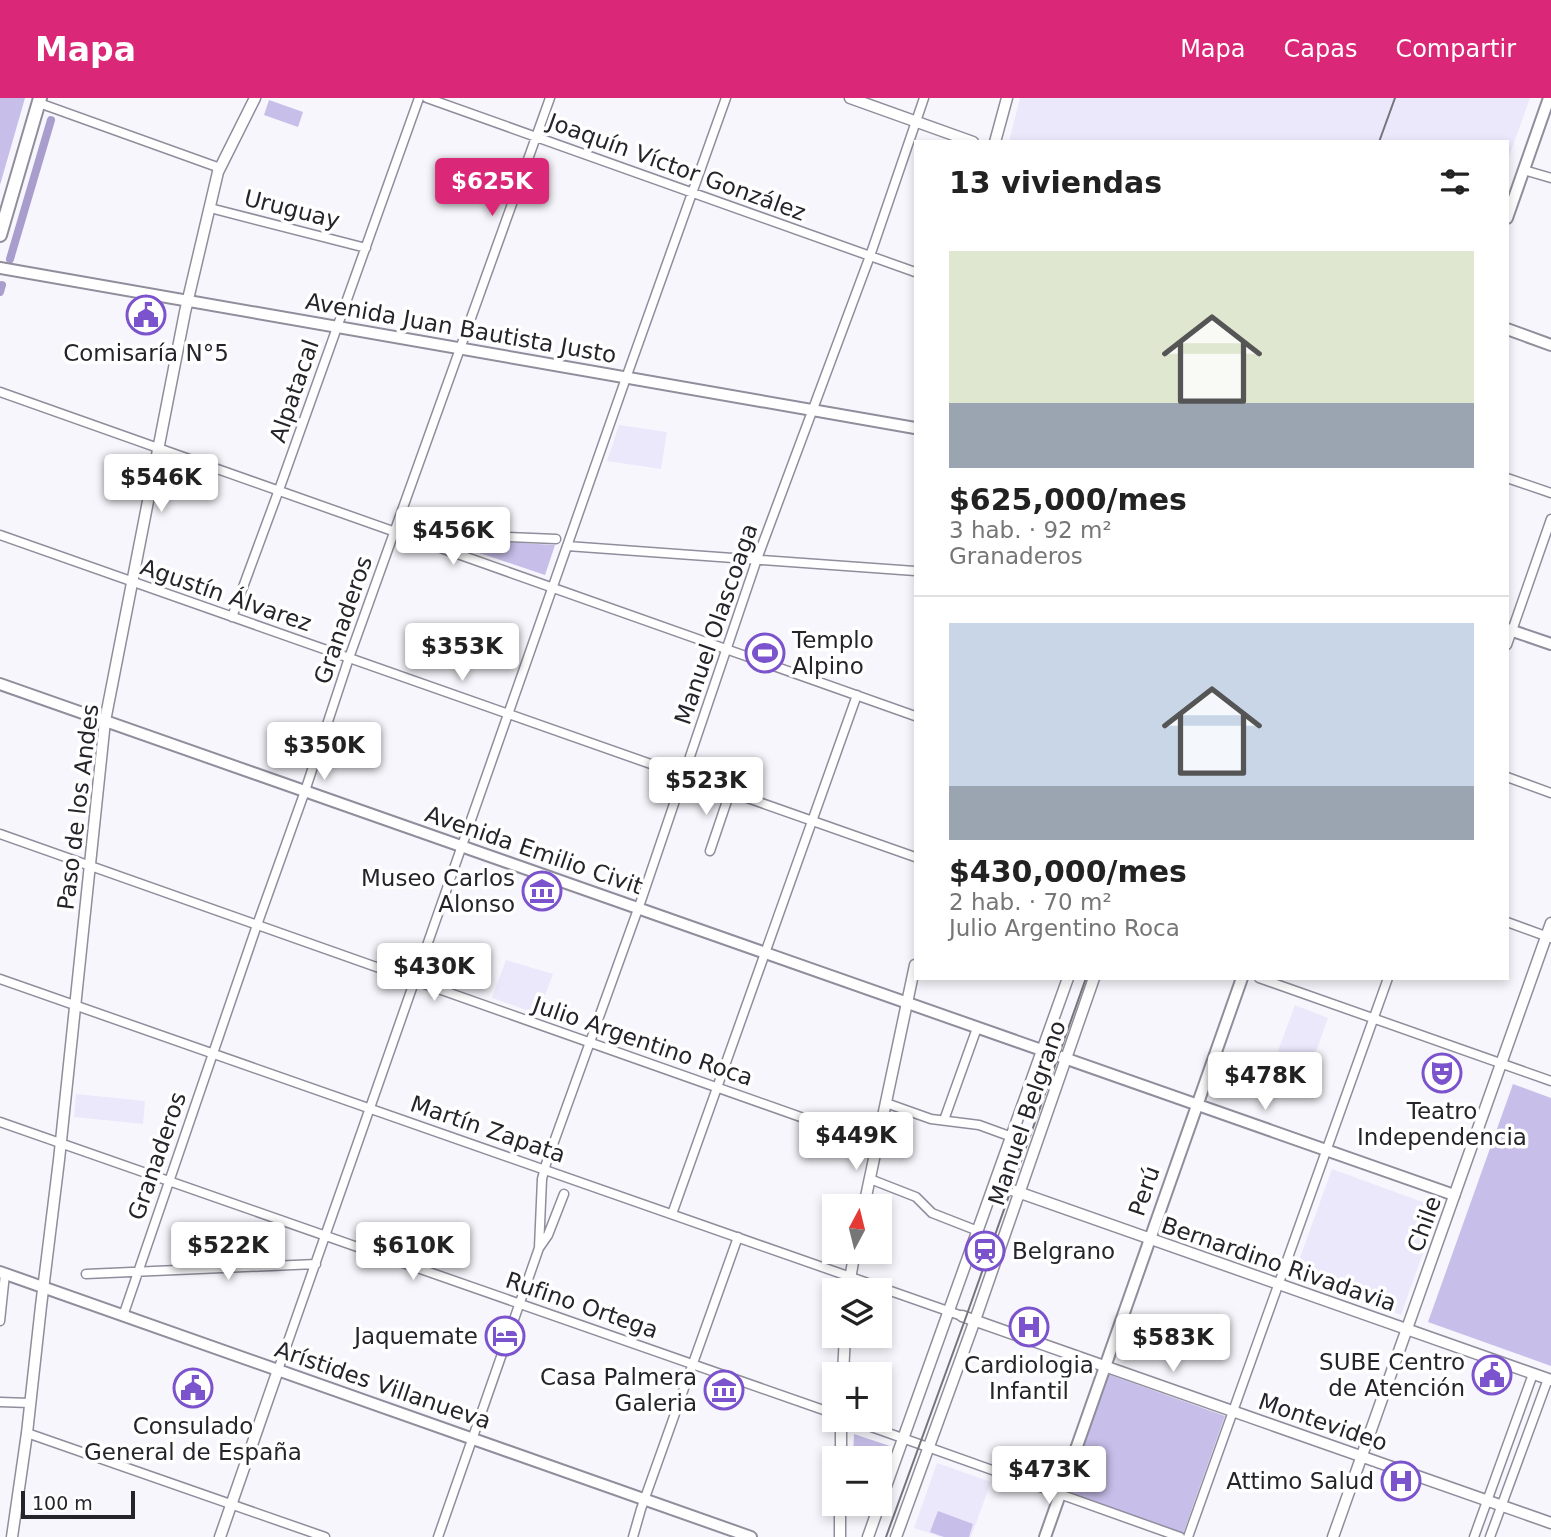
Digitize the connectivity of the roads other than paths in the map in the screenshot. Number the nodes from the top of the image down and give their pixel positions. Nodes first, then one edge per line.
1 (256, 98) edge
2 (419, 98) edge
3 (427, 98) edge
4 (550, 98) edge
5 (726, 98) edge
6 (850, 98) edge
7 (924, 98) edge
8 (1007, 98) edge
9 (1549, 98) edge
10 (40, 100) edge
11 (916, 121) junction
12 (536, 137) junction
13 (968, 140) edge
14 (996, 140) edge
15 (219, 169) junction
16 (1524, 170) junction
17 (1551, 177) edge
18 (692, 192) junction
19 (209, 208) junction
20 (1509, 212) edge
21 (0, 235) edge
22 (366, 248) junction
23 (870, 256) junction
24 (0, 268) edge
25 (914, 272) edge
26 (188, 301) junction
27 (337, 327) junction
28 (1509, 330) edge
29 (1551, 345) edge
30 (460, 349) junction
31 (626, 378) junction
32 (0, 392) edge
33 (813, 411) junction
34 (914, 428) edge
35 (158, 447) junction
36 (1509, 479) edge
37 (279, 490) junction
38 (1551, 493) edge
39 (1551, 519) edge
40 (395, 531) junction
41 (432, 534) junction
42 (0, 535) edge
43 (411, 537) junction
44 (556, 539) dead end
45 (430, 544) junction
46 (567, 546) junction
47 (757, 559) junction
48 (914, 571) edge
49 (134, 582) junction
50 (552, 587) junction
51 (232, 617) junction
52 (1509, 630) edge
53 (1551, 644) edge
54 (728, 649) junction
55 (349, 658) junction
56 (0, 684) edge
57 (857, 695) junction
58 (508, 714) junction
59 (914, 716) edge
60 (105, 721) junction
61 (684, 776) junction
62 (1509, 778) edge
63 (305, 792) junction
64 (730, 792) junction
65 (1551, 793) edge
66 (812, 821) junction
67 (0, 834) edge
68 (462, 846) junction
69 (710, 851) dead end
70 (914, 857) edge
71 (90, 865) junction
72 (638, 909) junction
73 (1509, 923) edge
74 (1551, 923) edge
75 (257, 925) junction
76 (1549, 937) edge
77 (765, 953) junction
78 (914, 969) edge
79 (0, 979) edge
80 (1068, 980) edge
81 (1093, 980) edge
82 (1241, 980) edge
83 (1265, 980) edge
84 (1387, 980) edge
85 (414, 981) junction
86 (906, 1003) junction
87 (74, 1005) junction
88 (1373, 1018) junction
89 (977, 1028) junction
90 (590, 1043) junction
91 (212, 1053) junction
92 (1048, 1053) junction
93 (1066, 1059) junction
94 (1501, 1064) junction
95 (1551, 1081) edge
96 (717, 1088) junction
97 (886, 1104) junction
98 (1197, 1105) junction
99 (370, 1108) junction
100 (944, 1120) junction
101 (0, 1122) edge
102 (1012, 1137) junction
103 (61, 1143) junction
104 (877, 1144) junction
105 (1326, 1150) junction
106 (544, 1169) junction
107 (870, 1179) junction
108 (170, 1181) junction
109 (995, 1184) junction
110 (1019, 1193) junction
111 (564, 1194) dead end
112 (867, 1194) edge
113 (1454, 1195) junction
114 (672, 1214) junction
115 (978, 1231) junction
116 (326, 1236) junction
117 (738, 1237) junction
118 (1150, 1239) junction
119 (539, 1248) junction
120 (852, 1264) edge
121 (316, 1265) junction
122 (138, 1272) junction
123 (3, 1273) edge
124 (86, 1274) dead end
125 (850, 1276) junction
126 (1278, 1284) junction
127 (43, 1287) junction
128 (519, 1304) junction
129 (949, 1311) junction
130 (962, 1315) joint
131 (123, 1316) junction
132 (975, 1320) junction
133 (0, 1321) edge
134 (1407, 1329) junction
135 (692, 1363) junction
136 (1105, 1366) junction
137 (278, 1370) junction
138 (1533, 1374) junction
139 (1549, 1379) edge
140 (0, 1402) edge
141 (30, 1403) junction
142 (822, 1409) edge
143 (1233, 1411) junction
144 (884, 1432) edge
145 (27, 1433) junction
146 (472, 1439) junction
147 (903, 1439) junction
148 (928, 1448) junction
149 (1362, 1456) junction
150 (892, 1470) edge
151 (1059, 1495) junction
152 (645, 1499) junction
153 (1487, 1500) junction
154 (232, 1504) junction
155 (1502, 1506) junction
156 (840, 1516) edge
157 (875, 1516) edge
158 (1551, 1523) edge
159 (12, 1537) edge
160 (220, 1537) edge
161 (325, 1537) edge
162 (438, 1537) edge
163 (633, 1537) edge
164 (751, 1537) edge
165 (840, 1537) edge
166 (868, 1537) edge
167 (896, 1537) edge
168 (1045, 1537) edge
169 (1180, 1537) edge
170 (1188, 1537) edge
171 (1333, 1537) edge
172 (1474, 1537) edge
173 (1490, 1537) edge

1 - 15 street, Paso de los Andes
2 - 22 street, Alpatacal
3 - 12 street, Joaquín Víctor González
4 - 12 street, Granaderos
5 - 18 street
6 - 11 street
7 - 11 street, Manuel Olascoaga
8 - 14 street
9 - 16 main road
10 - 15 street, Uruguay
10 - 21 main road
11 - 13 street
11 - 23 street, Manuel Olascoaga
12 - 18 street, Joaquín Víctor González
12 - 30 street, Granaderos
15 - 19 street, Paso de los Andes
16 - 17 street
16 - 20 main road
18 - 23 street, Joaquín Víctor González
18 - 31 street
19 - 22 street, Uruguay
19 - 26 street, Paso de los Andes
22 - 27 street, Alpatacal
23 - 25 street, Joaquín Víctor González
23 - 33 street, Manuel Olascoaga
24 - 26 main road, Avenida Juan Bautista Justo
26 - 27 main road, Avenida Juan Bautista Justo
26 - 35 street, Paso de los Andes
27 - 30 main road, Avenida Juan Bautista Justo
27 - 37 street, Alpatacal
28 - 29 main road
30 - 31 main road, Avenida Juan Bautista Justo
30 - 40 street, Granaderos
31 - 33 main road, Avenida Juan Bautista Justo
31 - 46 street
32 - 35 street
33 - 34 main road, Avenida Juan Bautista Justo
33 - 47 street, Manuel Olascoaga
35 - 37 street
35 - 49 street, Paso de los Andes
36 - 38 street
37 - 40 street
37 - 51 street, Alpatacal
39 - 52 street
40 - 43 street
40 - 55 street, Granaderos
41 - 43 street
41 - 44 street
41 - 45 street
42 - 49 street, Agustín Álvarez
43 - 45 street
45 - 50 street
46 - 47 street
46 - 50 street
47 - 48 street
47 - 54 street, Manuel Olascoaga
49 - 51 street, Agustín Álvarez
49 - 60 street, Paso de los Andes
50 - 54 street
50 - 58 street
51 - 55 street, Agustín Álvarez
52 - 53 main road
54 - 57 street
54 - 61 street, Manuel Olascoaga
55 - 58 street, Agustín Álvarez
55 - 63 street, Granaderos
56 - 60 main road, Avenida Emilio Civit
57 - 59 street
57 - 66 street
58 - 61 street, Agustín Álvarez
58 - 68 street
60 - 63 main road, Avenida Emilio Civit
60 - 71 street, Paso de los Andes
61 - 64 street, Agustín Álvarez
61 - 72 street, Manuel Olascoaga
62 - 65 street
63 - 68 main road, Avenida Emilio Civit
63 - 75 street, Granaderos
64 - 66 street, Agustín Álvarez
64 - 69 street
66 - 70 street, Agustín Álvarez
66 - 77 street
67 - 71 street, Julio Argentino Roca
68 - 72 main road, Avenida Emilio Civit
68 - 85 street
71 - 75 street, Julio Argentino Roca
71 - 87 street, Paso de los Andes
72 - 77 main road, Avenida Emilio Civit
72 - 90 street, Manuel Olascoaga
73 - 76 street
74 - 76 street, Chile
75 - 85 street, Julio Argentino Roca
75 - 91 street, Granaderos
76 - 94 street, Chile
77 - 86 main road, Avenida Emilio Civit
77 - 96 street
78 - 86 street
79 - 87 street, Martín Zapata
80 - 92 street, Manuel Belgrano
81 - 93 street, Manuel Belgrano
82 - 98 main road, Perú
83 - 88 street
84 - 88 street
85 - 90 street, Julio Argentino Roca
85 - 99 street
86 - 89 main road, Avenida Emilio Civit
86 - 97 street
87 - 91 street, Martín Zapata
87 - 103 street, Paso de los Andes
88 - 94 street
88 - 105 street
89 - 92 main road, Avenida Emilio Civit
89 - 100 street
90 - 96 street, Julio Argentino Roca
90 - 106 street, Manuel Olascoaga
91 - 99 street, Martín Zapata
91 - 108 street, Granaderos
92 - 93 main road, Avenida Emilio Civit
92 - 102 street, Manuel Belgrano
93 - 98 main road, Avenida Emilio Civit
93 - 110 street, Manuel Belgrano
94 - 95 street
94 - 113 street, Chile
96 - 104 street, Julio Argentino Roca
96 - 114 street
97 - 100 street
97 - 104 street
98 - 105 main road, Avenida Emilio Civit
98 - 118 main road, Perú
99 - 106 street, Martín Zapata
99 - 116 street
100 - 102 street
101 - 103 street, Rufino Ortega
102 - 109 street, Manuel Belgrano
103 - 108 street, Rufino Ortega
103 - 127 street, Paso de los Andes
104 - 107 street
105 - 113 main road, Avenida Emilio Civit
105 - 126 street
106 - 114 street, Martín Zapata
106 - 119 street, Manuel Olascoaga
107 - 112 street
107 - 115 street
108 - 116 street, Rufino Ortega
108 - 122 street, Granaderos
109 - 110 street, Bernardino Rivadavia
109 - 115 street, Manuel Belgrano
110 - 118 street, Bernardino Rivadavia
110 - 132 street, Manuel Belgrano
111 - 119 street, Manuel Olascoaga
113 - 134 street, Chile
114 - 117 street, Martín Zapata
115 - 129 street, Manuel Belgrano
116 - 121 street
116 - 128 street, Rufino Ortega
117 - 125 street, Martín Zapata
117 - 135 street
118 - 126 street, Bernardino Rivadavia
118 - 136 main road, Perú
119 - 128 street, Manuel Olascoaga
120 - 125 street
121 - 122 street
121 - 137 street
122 - 124 street
122 - 131 street, Granaderos
123 - 127 main road, Arístides Villanueva
123 - 133 street
125 - 129 street, Martín Zapata
126 - 134 street, Bernardino Rivadavia
126 - 143 street
127 - 131 main road, Arístides Villanueva
127 - 141 street, Paso de los Andes
128 - 135 street, Rufino Ortega
128 - 146 street, Manuel Olascoaga
129 - 130 street, Martín Zapata
129 - 147 street, Manuel Belgrano
130 - 132 street, Montevideo
131 - 137 main road, Arístides Villanueva
132 - 136 street, Montevideo
132 - 148 street, Manuel Belgrano
134 - 138 street, Bernardino Rivadavia
134 - 149 street, Chile
135 - 142 street, Rufino Ortega
135 - 152 street
136 - 143 street, Montevideo
136 - 151 main road, Perú
137 - 146 main road, Arístides Villanueva
137 - 154 street
138 - 139 street, Bernardino Rivadavia
138 - 153 street
139 - 155 street
140 - 141 street
141 - 145 street, Paso de los Andes
143 - 149 street, Montevideo
143 - 170 street
144 - 147 street
145 - 154 street
145 - 159 street, Paso de los Andes
146 - 152 main road, Arístides Villanueva
146 - 162 street, Manuel Olascoaga
147 - 148 street
147 - 150 street, Manuel Belgrano
148 - 151 street
148 - 167 street, Manuel Belgrano
149 - 153 street, Montevideo
149 - 171 street, Chile
151 - 168 main road, Perú
151 - 169 street
152 - 163 street
152 - 164 main road, Arístides Villanueva
153 - 155 street, Montevideo
153 - 172 street
154 - 160 street
154 - 161 street
155 - 158 street, Montevideo
155 - 173 street
156 - 165 street
157 - 166 street, Manuel Belgrano

